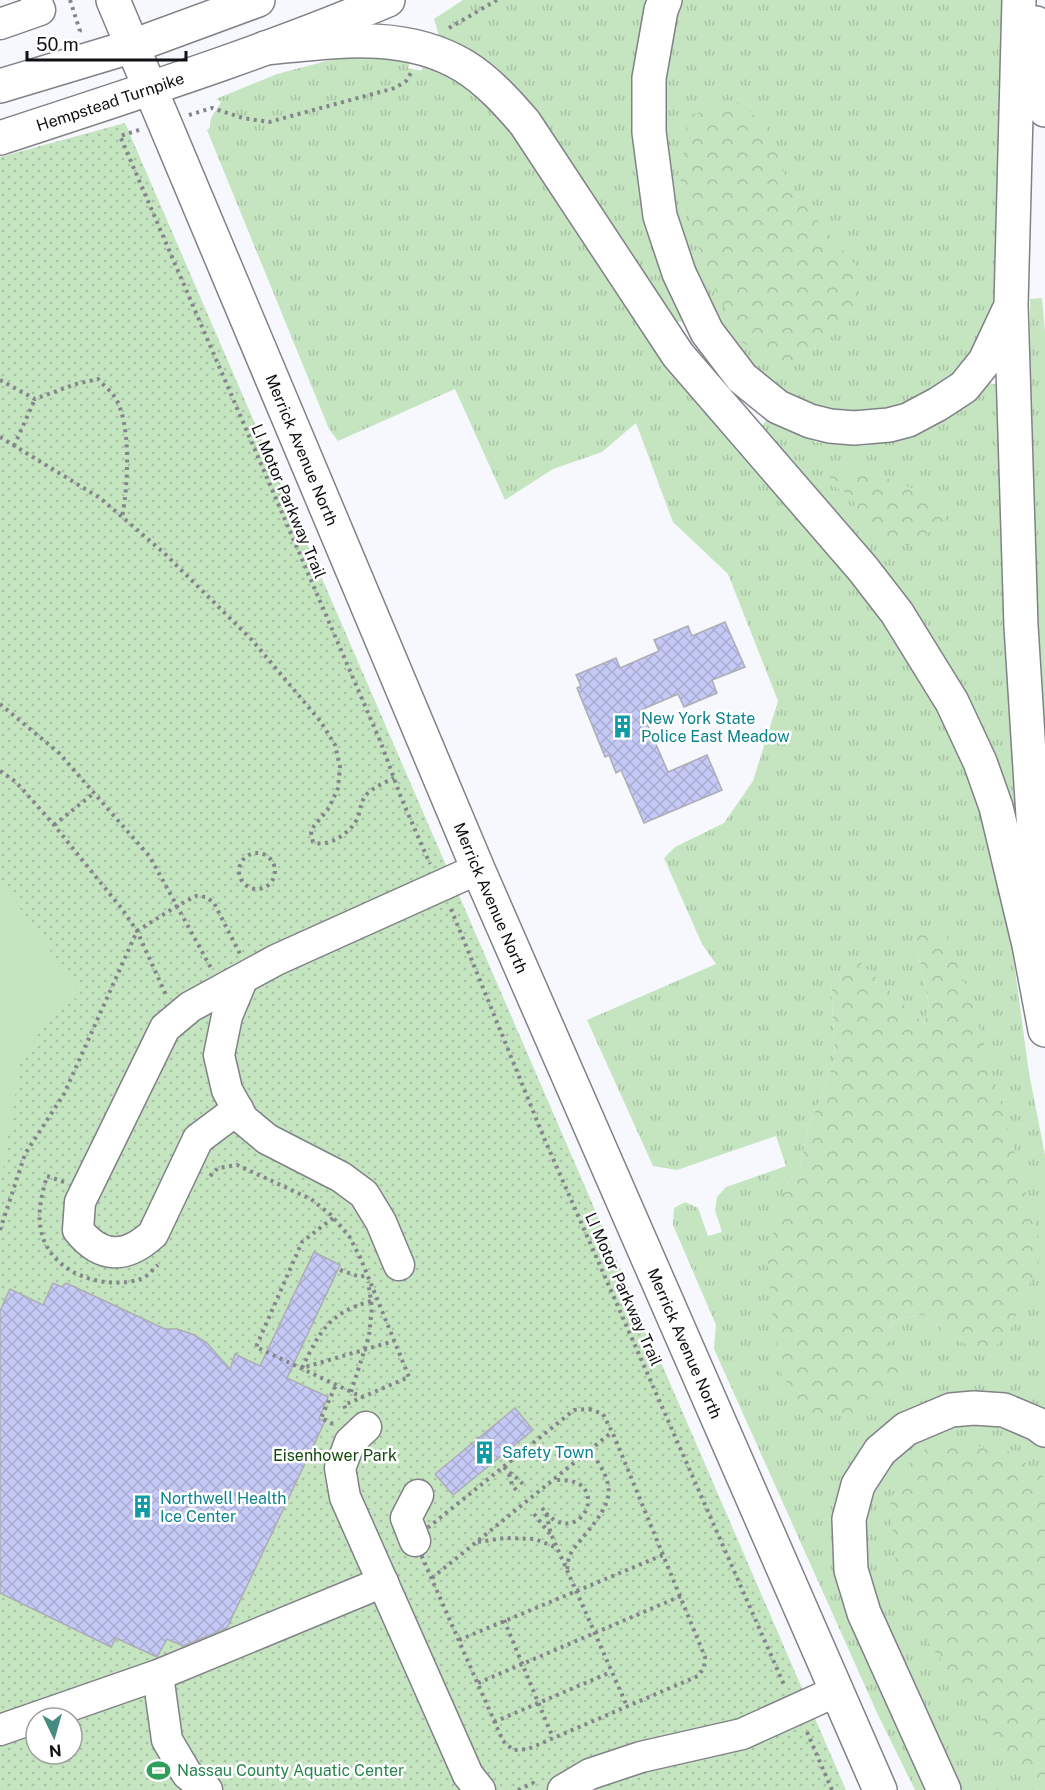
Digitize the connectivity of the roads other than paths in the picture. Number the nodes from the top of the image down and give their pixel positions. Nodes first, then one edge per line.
1 (36, 0) edge
2 (113, 0) edge
3 (258, 0) edge
4 (387, 0) edge
5 (665, 0) edge
6 (1019, 0) edge
7 (1034, 0) edge
8 (0, 24) edge
9 (133, 46) junction
10 (265, 48) junction
11 (0, 86) edge
12 (151, 89) junction
13 (1045, 110) edge
14 (0, 138) edge
15 (1011, 304) junction
16 (478, 869) junction
17 (243, 971) junction
18 (1045, 1010) edge
19 (1045, 1030) edge
20 (238, 1109) junction
21 (399, 1265) dead end
22 (353, 1425) road end
23 (1045, 1430) edge
24 (418, 1495) dead end
25 (415, 1541) road end
26 (383, 1582) junction
27 (158, 1675) junction
28 (837, 1691) junction
29 (0, 1730) edge
30 (593, 1782) edge
31 (880, 1784) edge
32 (549, 1788) edge
33 (207, 1790) edge
34 (480, 1790) edge
35 (944, 1790) edge

1 - 8 lane
2 - 9 main road, Merrick Avenue North
3 - 9 main road
4 - 10 main road, Hempstead Turnpike
5 - 15 main road
6 - 15 main road
7 - 13 main road
9 - 11 main road
9 - 12 main road, Merrick Avenue North
10 - 12 main road, Hempstead Turnpike
10 - 19 main road
12 - 14 main road, Hempstead Turnpike
12 - 16 main road, Merrick Avenue North
15 - 18 main road
16 - 17 lane
16 - 28 main road, Merrick Avenue North
17 - 20 lane
17 - 20 lane
20 - 21 lane
22 - 26 lane
23 - 35 main road
24 - 25 lane
26 - 27 lane
26 - 34 lane
27 - 29 lane
27 - 33 lane
28 - 30 lane
28 - 31 main road, Merrick Avenue North
30 - 32 lane

